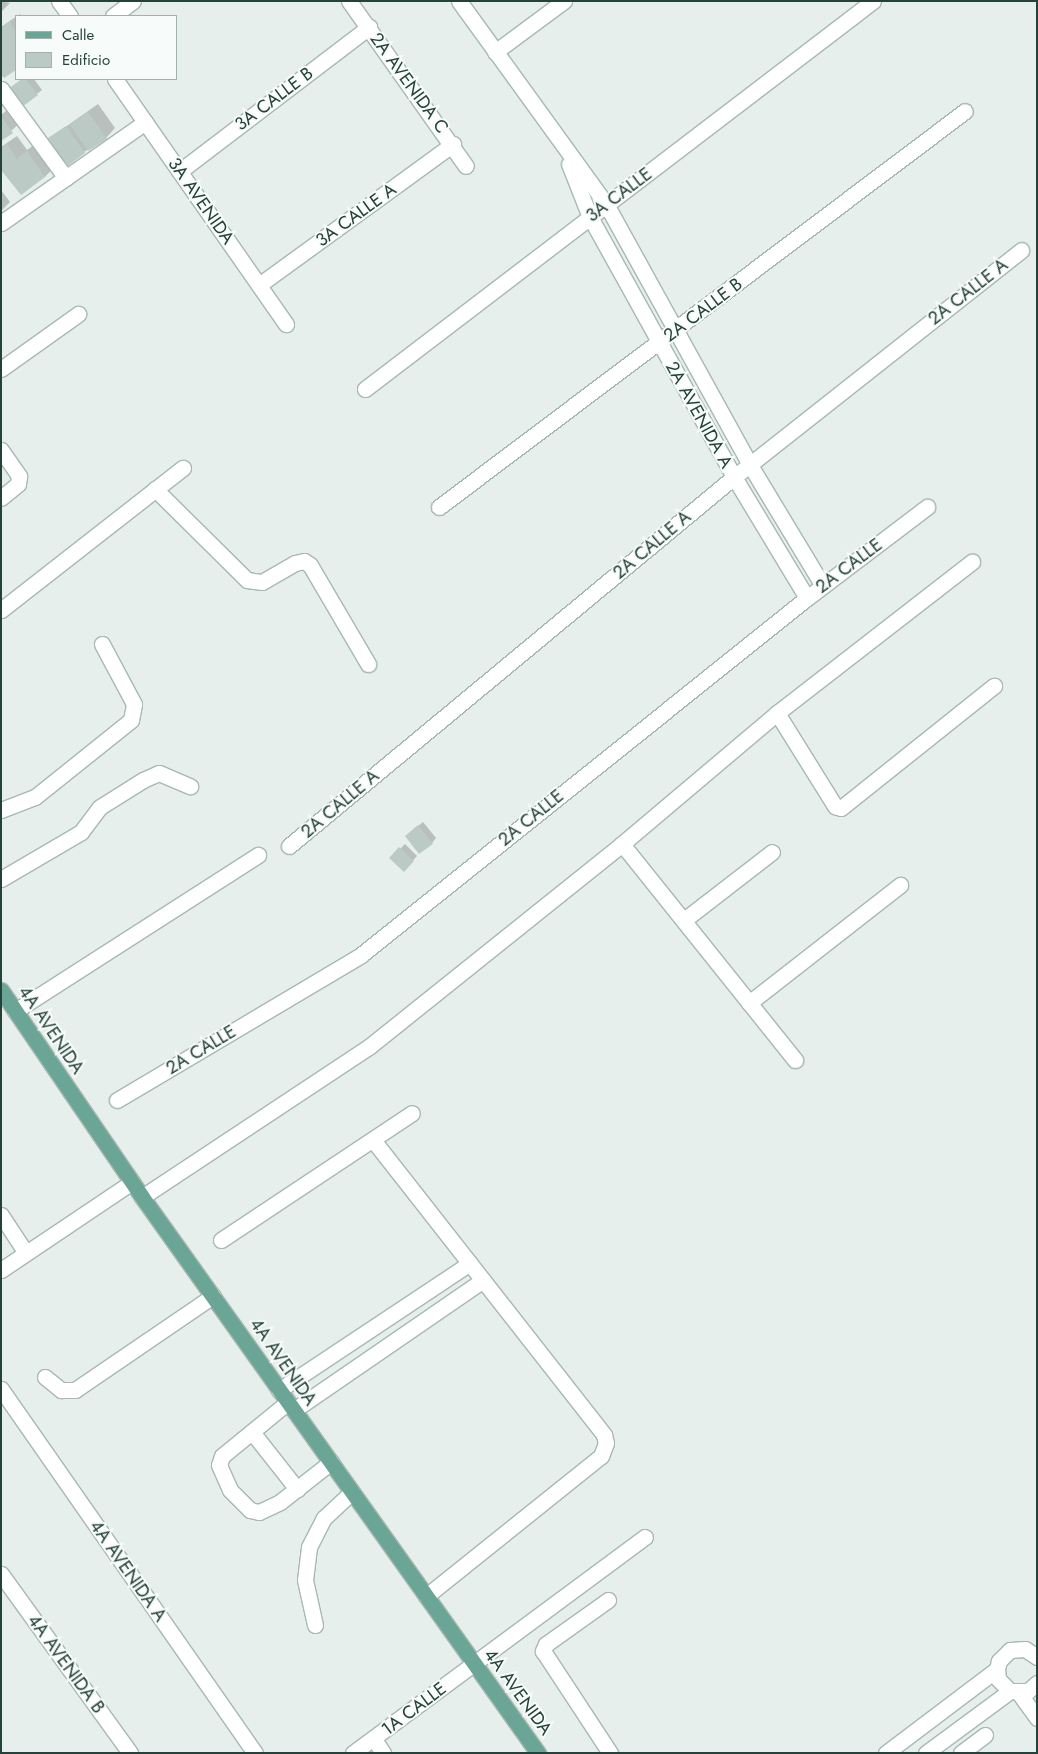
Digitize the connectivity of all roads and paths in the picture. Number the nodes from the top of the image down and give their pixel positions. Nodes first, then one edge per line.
1 (59, 1) edge
2 (133, 1) edge
3 (349, 1) edge
4 (459, 1) edge
5 (564, 1) edge
6 (873, 1) edge
7 (69, 15) edge
8 (114, 15) edge
9 (368, 27) junction
10 (495, 52) junction
11 (116, 80) edge
12 (1, 89) edge
13 (965, 111) dead end
14 (145, 122) junction
15 (452, 144) junction
16 (562, 146) junction
17 (466, 166) dead end
18 (180, 171) junction
19 (66, 178) junction
20 (606, 204) junction
21 (590, 217) junction
22 (1, 223) edge
23 (1020, 250) dead end
24 (259, 285) junction
25 (78, 314) dead end
26 (286, 324) dead end
27 (676, 332) junction
28 (660, 344) junction
29 (1, 369) edge
30 (365, 389) dead end
31 (1, 450) edge
32 (750, 464) junction
33 (183, 468) dead end
34 (734, 477) junction
35 (155, 489) junction
36 (1, 498) edge
37 (439, 507) dead end
38 (927, 507) dead end
39 (972, 562) dead end
40 (823, 586) junction
41 (807, 598) junction
42 (1, 610) edge
43 (102, 644) dead end
44 (368, 664) dead end
45 (994, 686) dead end
46 (776, 713) junction
47 (190, 786) dead end
48 (1, 810) edge
49 (622, 844) junction
50 (289, 846) dead end
51 (772, 852) dead end
52 (258, 855) dead end
53 (1, 879) edge
54 (900, 885) dead end
55 (684, 920) junction
56 (1, 990) edge
57 (749, 1003) junction
58 (15, 1011) junction
59 (795, 1060) dead end
60 (117, 1100) dead end
61 (412, 1113) dead end
62 (373, 1140) junction
63 (132, 1182) junction
64 (142, 1197) junction
65 (1, 1216) edge
66 (221, 1240) dead end
67 (26, 1253) junction
68 (470, 1263) junction
69 (1, 1270) edge
70 (483, 1280) junction
71 (212, 1296) junction
72 (45, 1377) dead end
73 (1, 1389) edge
74 (279, 1390) junction
75 (291, 1406) junction
76 (252, 1432) junction
77 (331, 1462) junction
78 (297, 1489) junction
79 (352, 1492) junction
80 (645, 1537) dead end
81 (1, 1574) edge
82 (426, 1596) junction
83 (608, 1600) dead end
84 (315, 1625) dead end
85 (1033, 1649) edge
86 (474, 1663) junction
87 (996, 1669) junction
88 (1036, 1688) edge
89 (1015, 1692) junction
90 (1037, 1718) edge
91 (985, 1734) dead end
92 (374, 1739) junction
93 (130, 1753) edge
94 (255, 1753) edge
95 (353, 1753) edge
96 (384, 1753) edge
97 (538, 1753) edge
98 (610, 1753) edge
99 (886, 1753) edge
100 (926, 1753) edge
101 (960, 1753) edge

1 - 7 street
2 - 8 street
3 - 9 street, 2A AVENIDA C
4 - 10 street, 2A AVENIDA A
5 - 10 street
6 - 20 street, 3A CALLE
9 - 15 street, 2A AVENIDA C
9 - 18 street, 3A CALLE B
10 - 16 street, 2A AVENIDA A
11 - 14 street, 3A AVENIDA
12 - 19 street
13 - 27 street, 2A CALLE B
14 - 18 street, 3A AVENIDA
14 - 19 street
15 - 17 street, 2A AVENIDA C
15 - 24 street, 3A CALLE A
16 - 20 street, 2A AVENIDA A
16 - 21 street, 2A AVENIDA A
18 - 24 street, 3A AVENIDA
19 - 22 street
20 - 21 street, 3A CALLE
20 - 27 street, 2A AVENIDA A
21 - 28 street, 2A AVENIDA A
21 - 30 street, 3A CALLE
23 - 32 street, 2A CALLE A
24 - 26 street, 3A AVENIDA
25 - 29 street
27 - 28 street, 2A CALLE B
27 - 32 street, 2A AVENIDA A
28 - 34 street, 2A AVENIDA A
28 - 37 street, 2A CALLE B
31 - 36 street
32 - 34 street, 2A CALLE A
32 - 40 street, 2A AVENIDA A
33 - 35 street
34 - 41 street, 2A AVENIDA A
34 - 50 street, 2A CALLE A
35 - 42 street
35 - 44 street
38 - 40 street, 2A CALLE
39 - 46 street
40 - 41 street, 2A CALLE
41 - 60 street, 2A CALLE
43 - 48 street
45 - 46 street
46 - 49 street
47 - 53 street
49 - 55 street
49 - 64 street
51 - 55 street
52 - 58 street
54 - 57 street
55 - 57 street
56 - 58 main road, 4A AVENIDA
57 - 59 street
58 - 63 main road, 4A AVENIDA
61 - 62 street
62 - 66 street
62 - 68 street
63 - 64 main road, 4A AVENIDA
63 - 67 street
64 - 71 main road, 4A AVENIDA
65 - 67 street
67 - 69 street
68 - 70 street
68 - 74 street
70 - 75 street
70 - 82 street
71 - 72 street
71 - 74 main road, 4A AVENIDA
73 - 94 street, 4A AVENIDA A
74 - 75 main road, 4A AVENIDA
75 - 76 street
75 - 77 main road, 4A AVENIDA
76 - 78 street
76 - 78 street
77 - 78 street
77 - 79 main road, 4A AVENIDA
79 - 82 main road, 4A AVENIDA
79 - 84 street
80 - 86 street, 1A CALLE
81 - 93 street, 4A AVENIDA B
82 - 86 main road, 4A AVENIDA
83 - 98 street
85 - 87 street
86 - 92 street, 1A CALLE
86 - 97 main road, 4A AVENIDA
87 - 89 street
87 - 99 street
88 - 89 street
89 - 90 street
89 - 100 street
91 - 101 street
92 - 95 street, 1A CALLE
92 - 96 street

